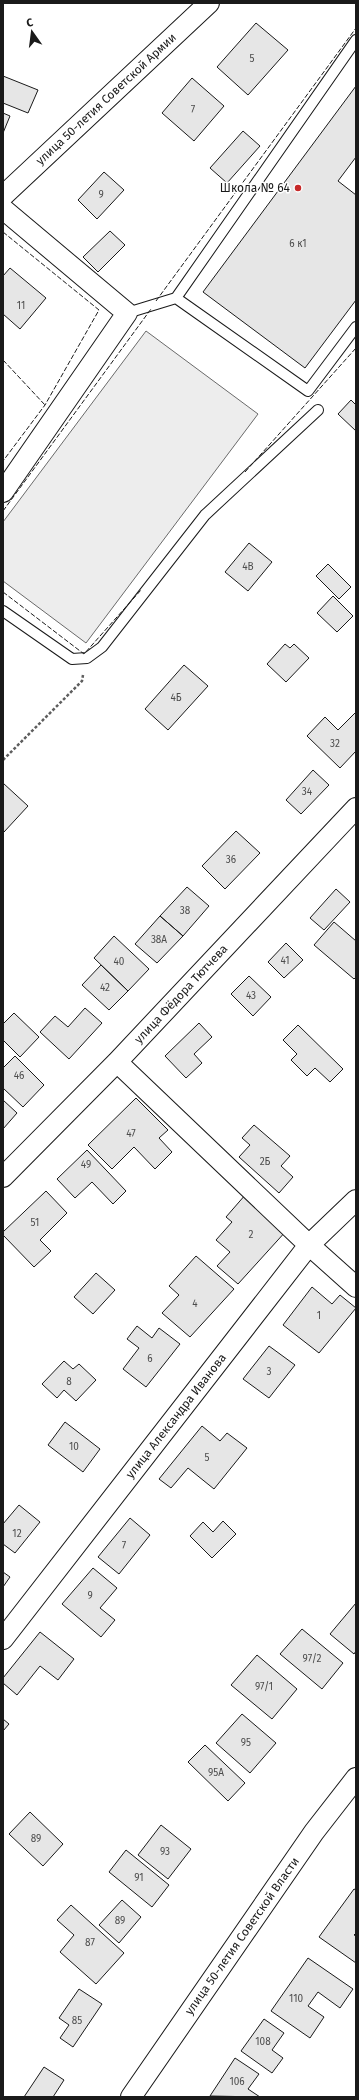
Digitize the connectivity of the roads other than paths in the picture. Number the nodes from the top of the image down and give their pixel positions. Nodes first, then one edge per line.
1 (209, 3) edge
2 (356, 40) edge
3 (3, 196) edge
4 (3, 209) edge
5 (176, 298) junction
6 (127, 313) junction
7 (356, 326) edge
8 (318, 410) dead end
9 (3, 492) edge
10 (3, 611) edge
11 (356, 808) edge
12 (117, 1062) junction
13 (3, 1176) edge
14 (356, 1200) edge
15 (309, 1245) junction
16 (356, 1287) edge
17 (3, 1639) edge
18 (356, 1778) edge
19 (130, 2097) edge

1 - 3 street, улица 50-летия Советской Армии
2 - 5 lane
4 - 6 street
5 - 6 lane
5 - 7 lane
6 - 9 street
8 - 10 lane
11 - 12 street, улица Фёдора Тютчева
12 - 13 street, улица Фёдора Тютчева
12 - 15 street
14 - 15 street, улица Александра Иванова
15 - 16 street
15 - 17 street, улица Александра Иванова
18 - 19 street, улица 50-летия Советской Власти

